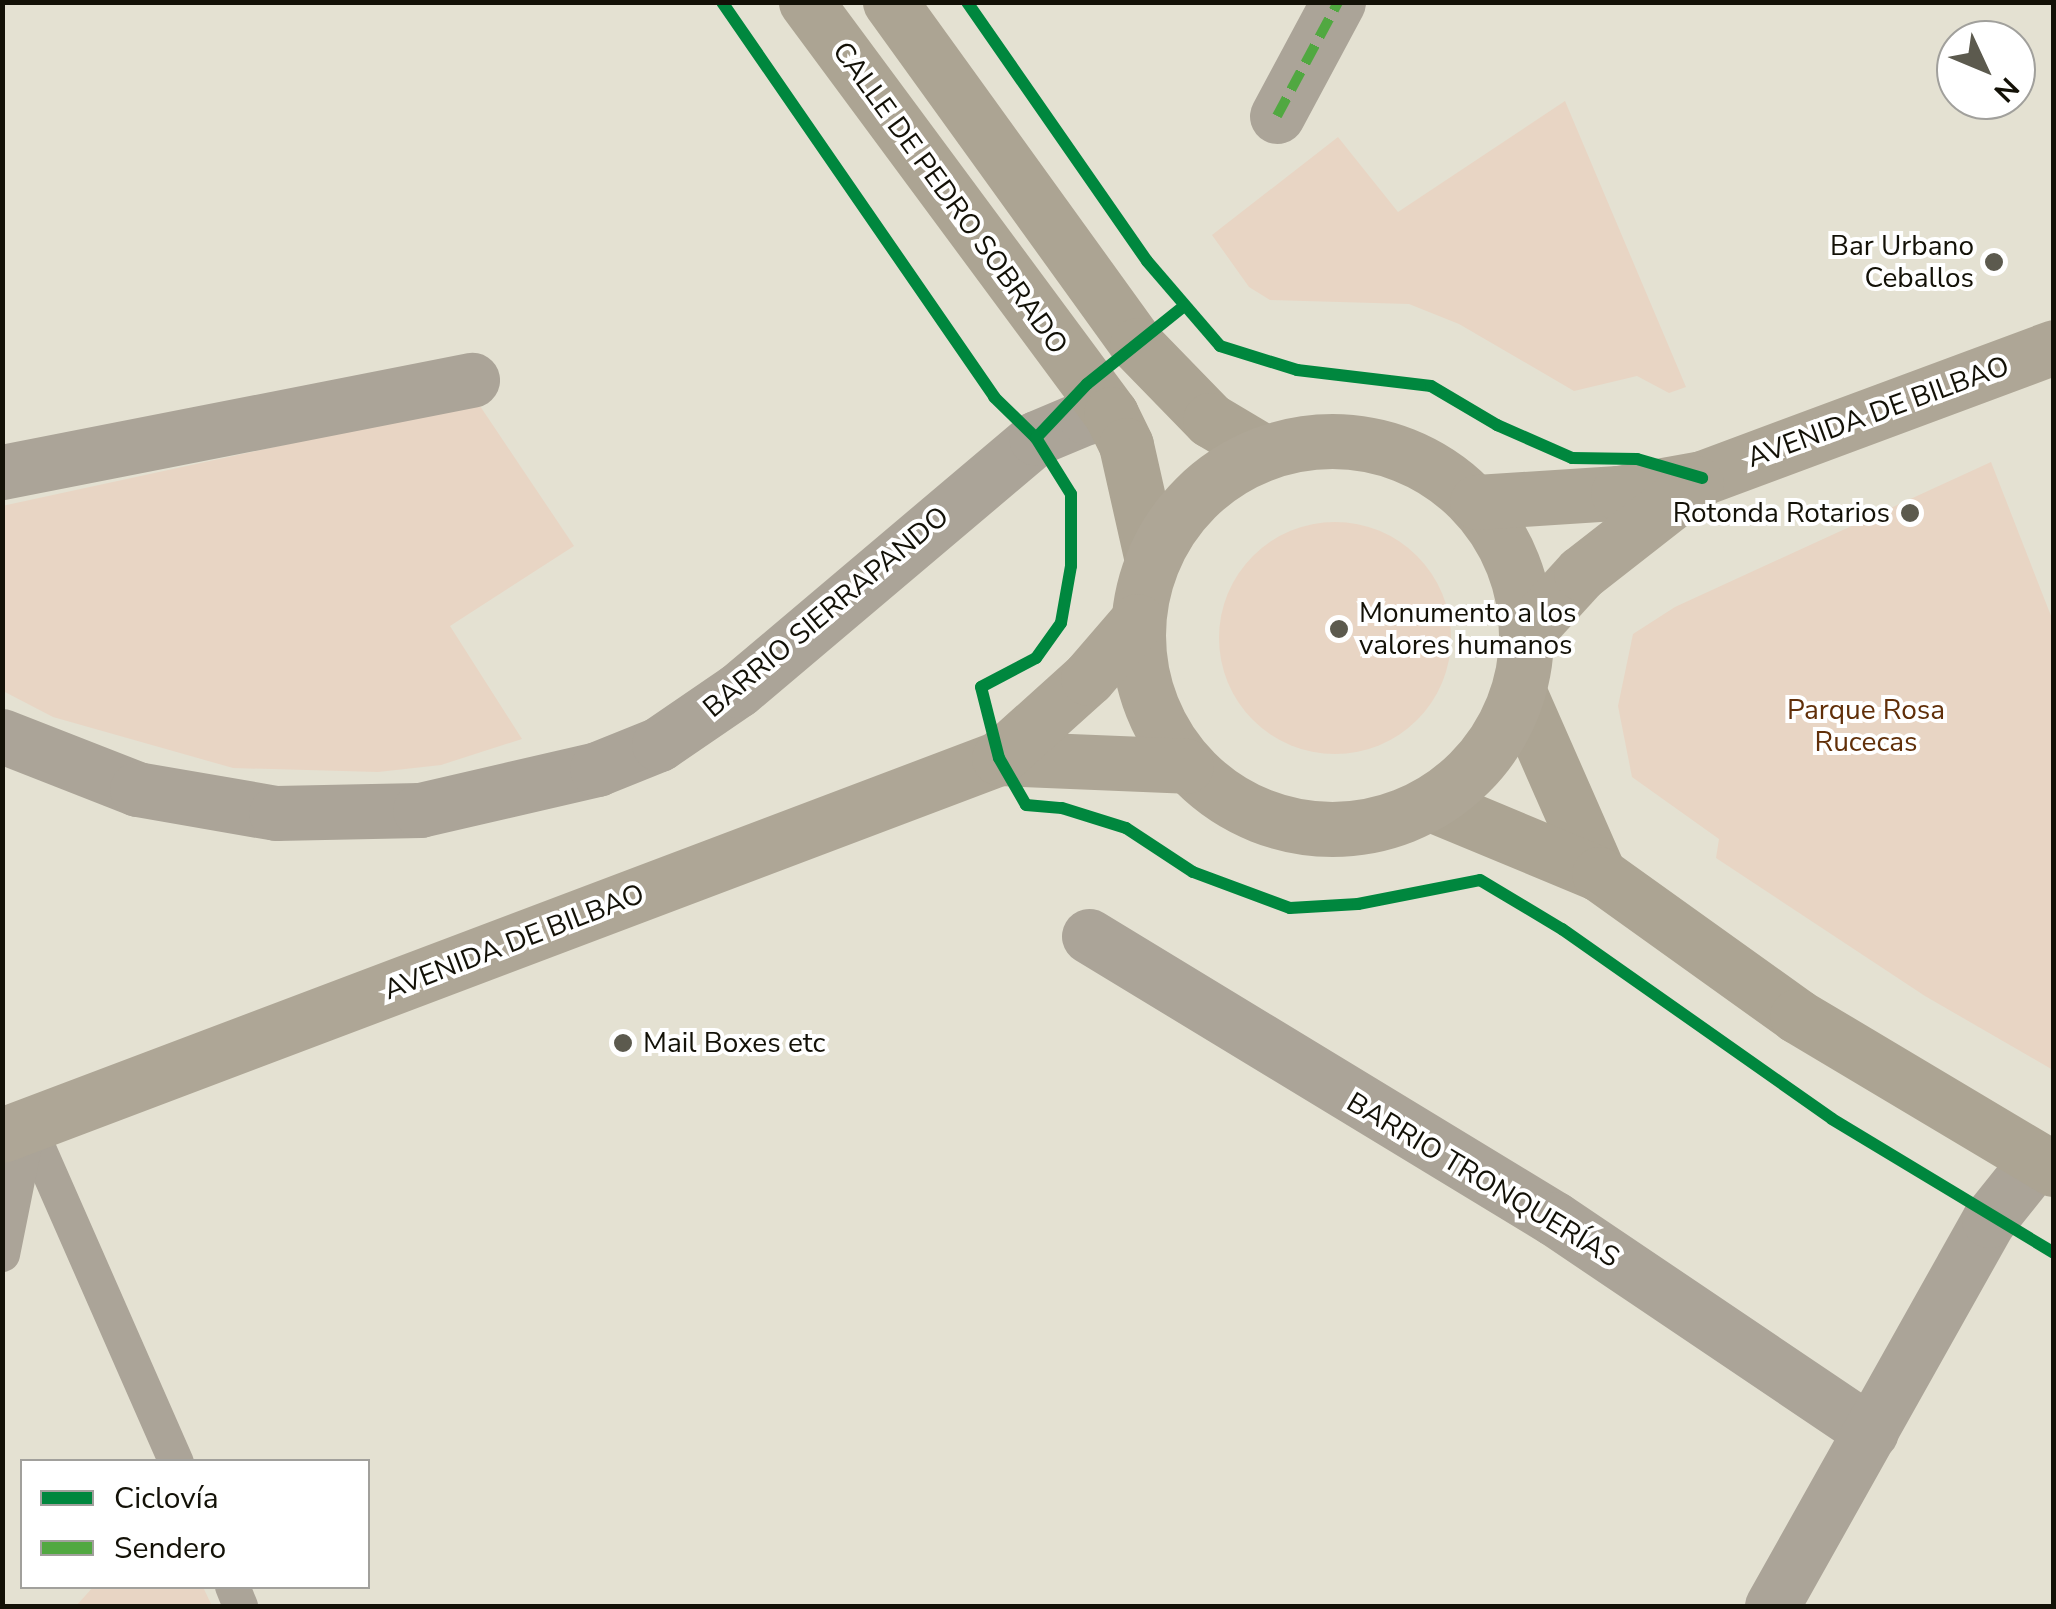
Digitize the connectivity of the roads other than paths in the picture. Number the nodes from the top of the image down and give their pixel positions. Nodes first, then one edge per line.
1 (806, 2) edge
2 (890, 2) edge
3 (1338, 2) edge
4 (1276, 116) dead end
5 (2054, 347) edge
6 (472, 380) dead end
7 (1110, 414) junction
8 (1264, 452) junction
9 (2, 472) edge
10 (1702, 478) junction
11 (1477, 502) junction
12 (1152, 560) junction
13 (1137, 621) junction
14 (1528, 632) junction
15 (1519, 692) junction
16 (2, 736) edge
17 (1000, 758) junction
18 (1186, 766) junction
19 (1431, 804) junction
20 (1599, 874) junction
21 (1089, 936) dead end
22 (15, 1130) edge
23 (2045, 1164) edge
24 (2, 1254) edge
25 (1870, 1432) junction
26 (175, 1459) edge
27 (1772, 1606) edge

1 - 7 main road, CALLE DE PEDRO SOBRADO
2 - 8 main road
3 - 4 street
5 - 10 highway, AVENIDA DE BILBAO
6 - 9 street
7 - 12 main road, CALLE DE PEDRO SOBRADO
7 - 16 street, BARRIO SIERRAPANDO
8 - 11 highway
8 - 12 highway
10 - 11 highway, AVENIDA DE BILBAO
10 - 14 highway, AVENIDA DE BILBAO
11 - 14 highway
12 - 13 highway
13 - 17 highway, AVENIDA DE BILBAO
13 - 18 highway
14 - 15 highway
15 - 19 highway
15 - 20 main road
17 - 18 highway, AVENIDA DE BILBAO
17 - 22 highway, AVENIDA DE BILBAO
18 - 19 highway
19 - 20 main road
20 - 23 main road
21 - 25 street, BARRIO TRONQUERÍAS
22 - 24 lane
22 - 26 lane
23 - 25 street
25 - 27 street

